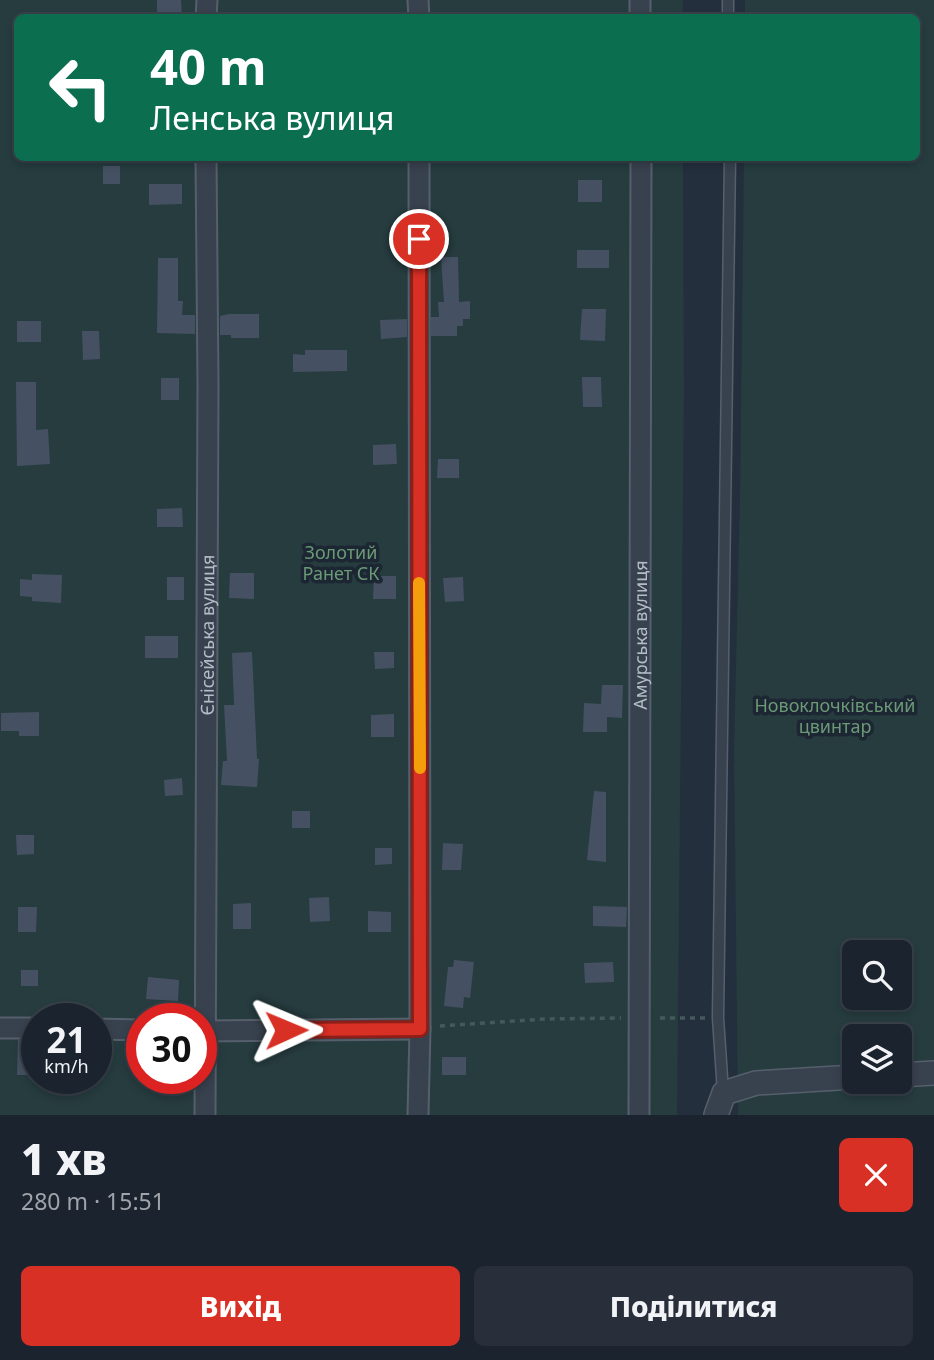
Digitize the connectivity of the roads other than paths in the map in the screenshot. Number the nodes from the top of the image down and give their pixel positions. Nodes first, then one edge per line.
1 (206, 161) edge
2 (419, 161) edge
3 (640, 161) edge
4 (730, 161) edge
5 (203, 1003) edge
6 (0, 1028) edge
7 (21, 1028) edge
8 (420, 1028) junction
9 (217, 1031) edge
10 (934, 1073) edge
11 (912, 1074) edge
12 (842, 1078) edge
13 (723, 1093) junction
14 (204, 1094) edge
15 (205, 1115) edge
16 (418, 1115) edge
17 (639, 1115) edge
18 (716, 1115) edge

1 - 5 street, Єнісейська вулиця
2 - 8 street
3 - 17 street, Амурська вулиця
4 - 13 lane
6 - 7 street
8 - 9 street
8 - 16 street
10 - 11 street
12 - 13 street
13 - 18 street
14 - 15 street, Єнісейська вулиця

